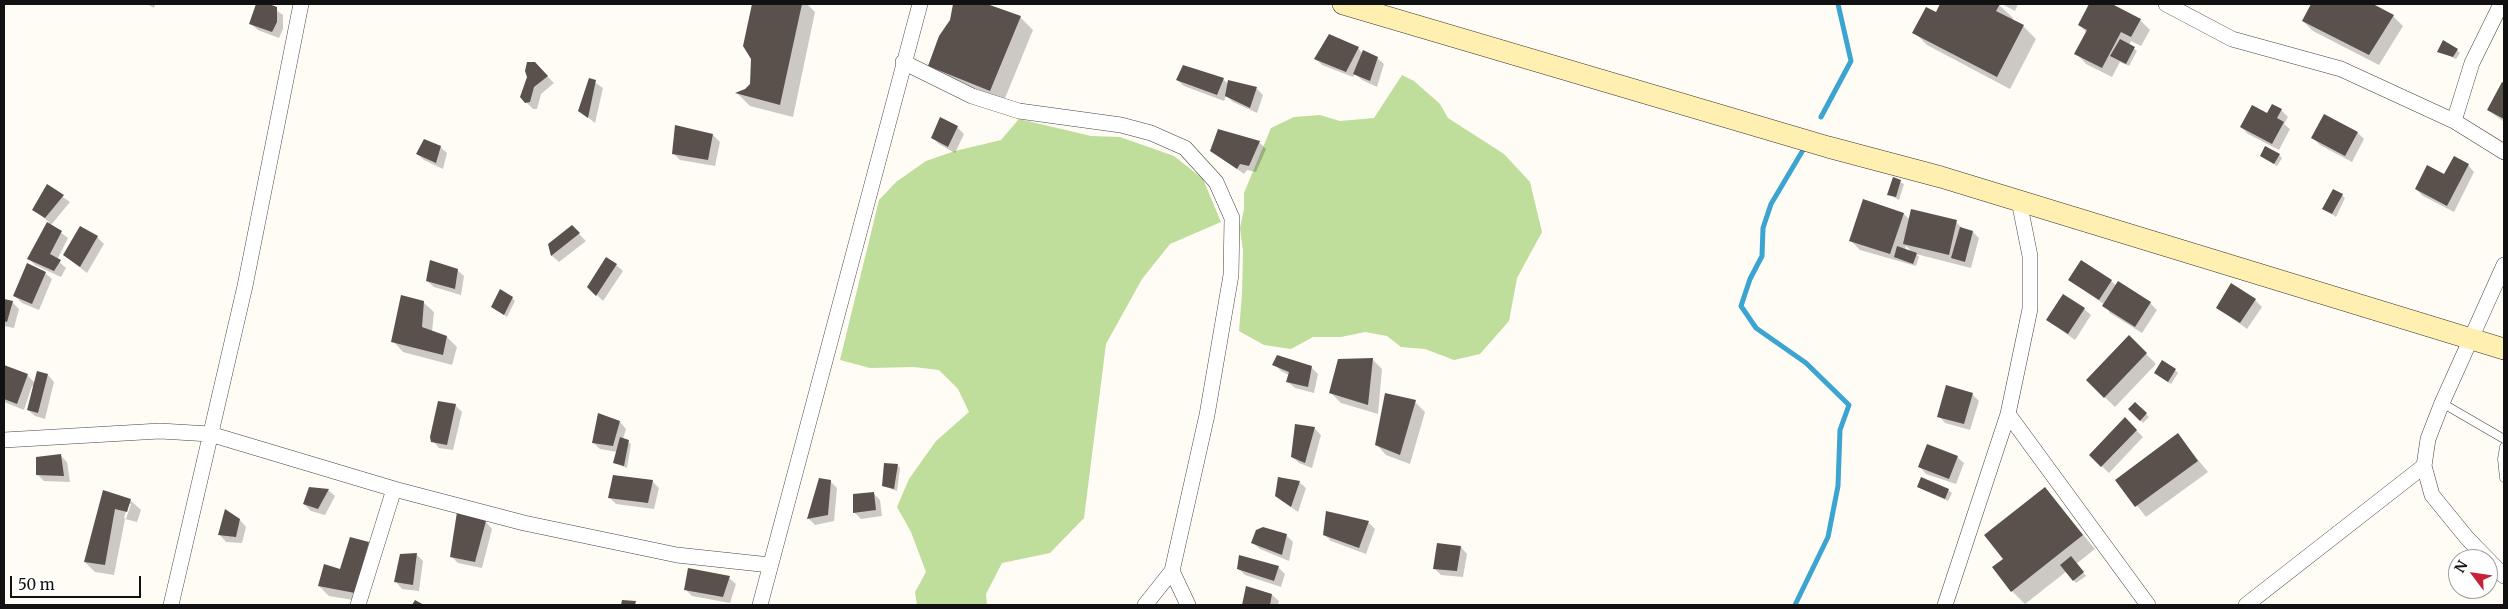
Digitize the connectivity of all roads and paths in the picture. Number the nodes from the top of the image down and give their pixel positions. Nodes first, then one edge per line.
1 (301, 4) edge
2 (920, 4) edge
3 (1342, 4) edge
4 (2166, 4) edge
5 (2501, 4) edge
6 (903, 62) junction
7 (2454, 121) junction
8 (2504, 152) edge
9 (2019, 201) junction
10 (2504, 265) edge
11 (2471, 339) junction
12 (2504, 349) edge
13 (2442, 403) junction
14 (2008, 414) junction
15 (210, 434) junction
16 (2504, 439) edge
17 (4, 440) edge
18 (2504, 447) edge
19 (2424, 466) junction
20 (2504, 478) edge
21 (394, 489) junction
22 (770, 565) junction
23 (1172, 571) junction
24 (2504, 576) edge
25 (171, 605) edge
26 (358, 605) edge
27 (760, 605) edge
28 (1145, 605) edge
29 (1188, 605) edge
30 (1945, 605) edge
31 (2148, 605) edge
32 (2246, 605) edge

1 - 15 street
2 - 6 street
3 - 9 main road
4 - 7 street
5 - 7 street
6 - 22 street
6 - 23 street
7 - 8 street
9 - 11 main road
9 - 14 street
10 - 11 street
11 - 12 main road
11 - 13 street
13 - 16 lane
13 - 19 street
14 - 30 street
14 - 31 street
15 - 17 street
15 - 21 street
15 - 25 street
18 - 20 lane
19 - 24 street
19 - 32 street
21 - 22 street
21 - 26 street
22 - 27 street
23 - 28 street
23 - 29 street

